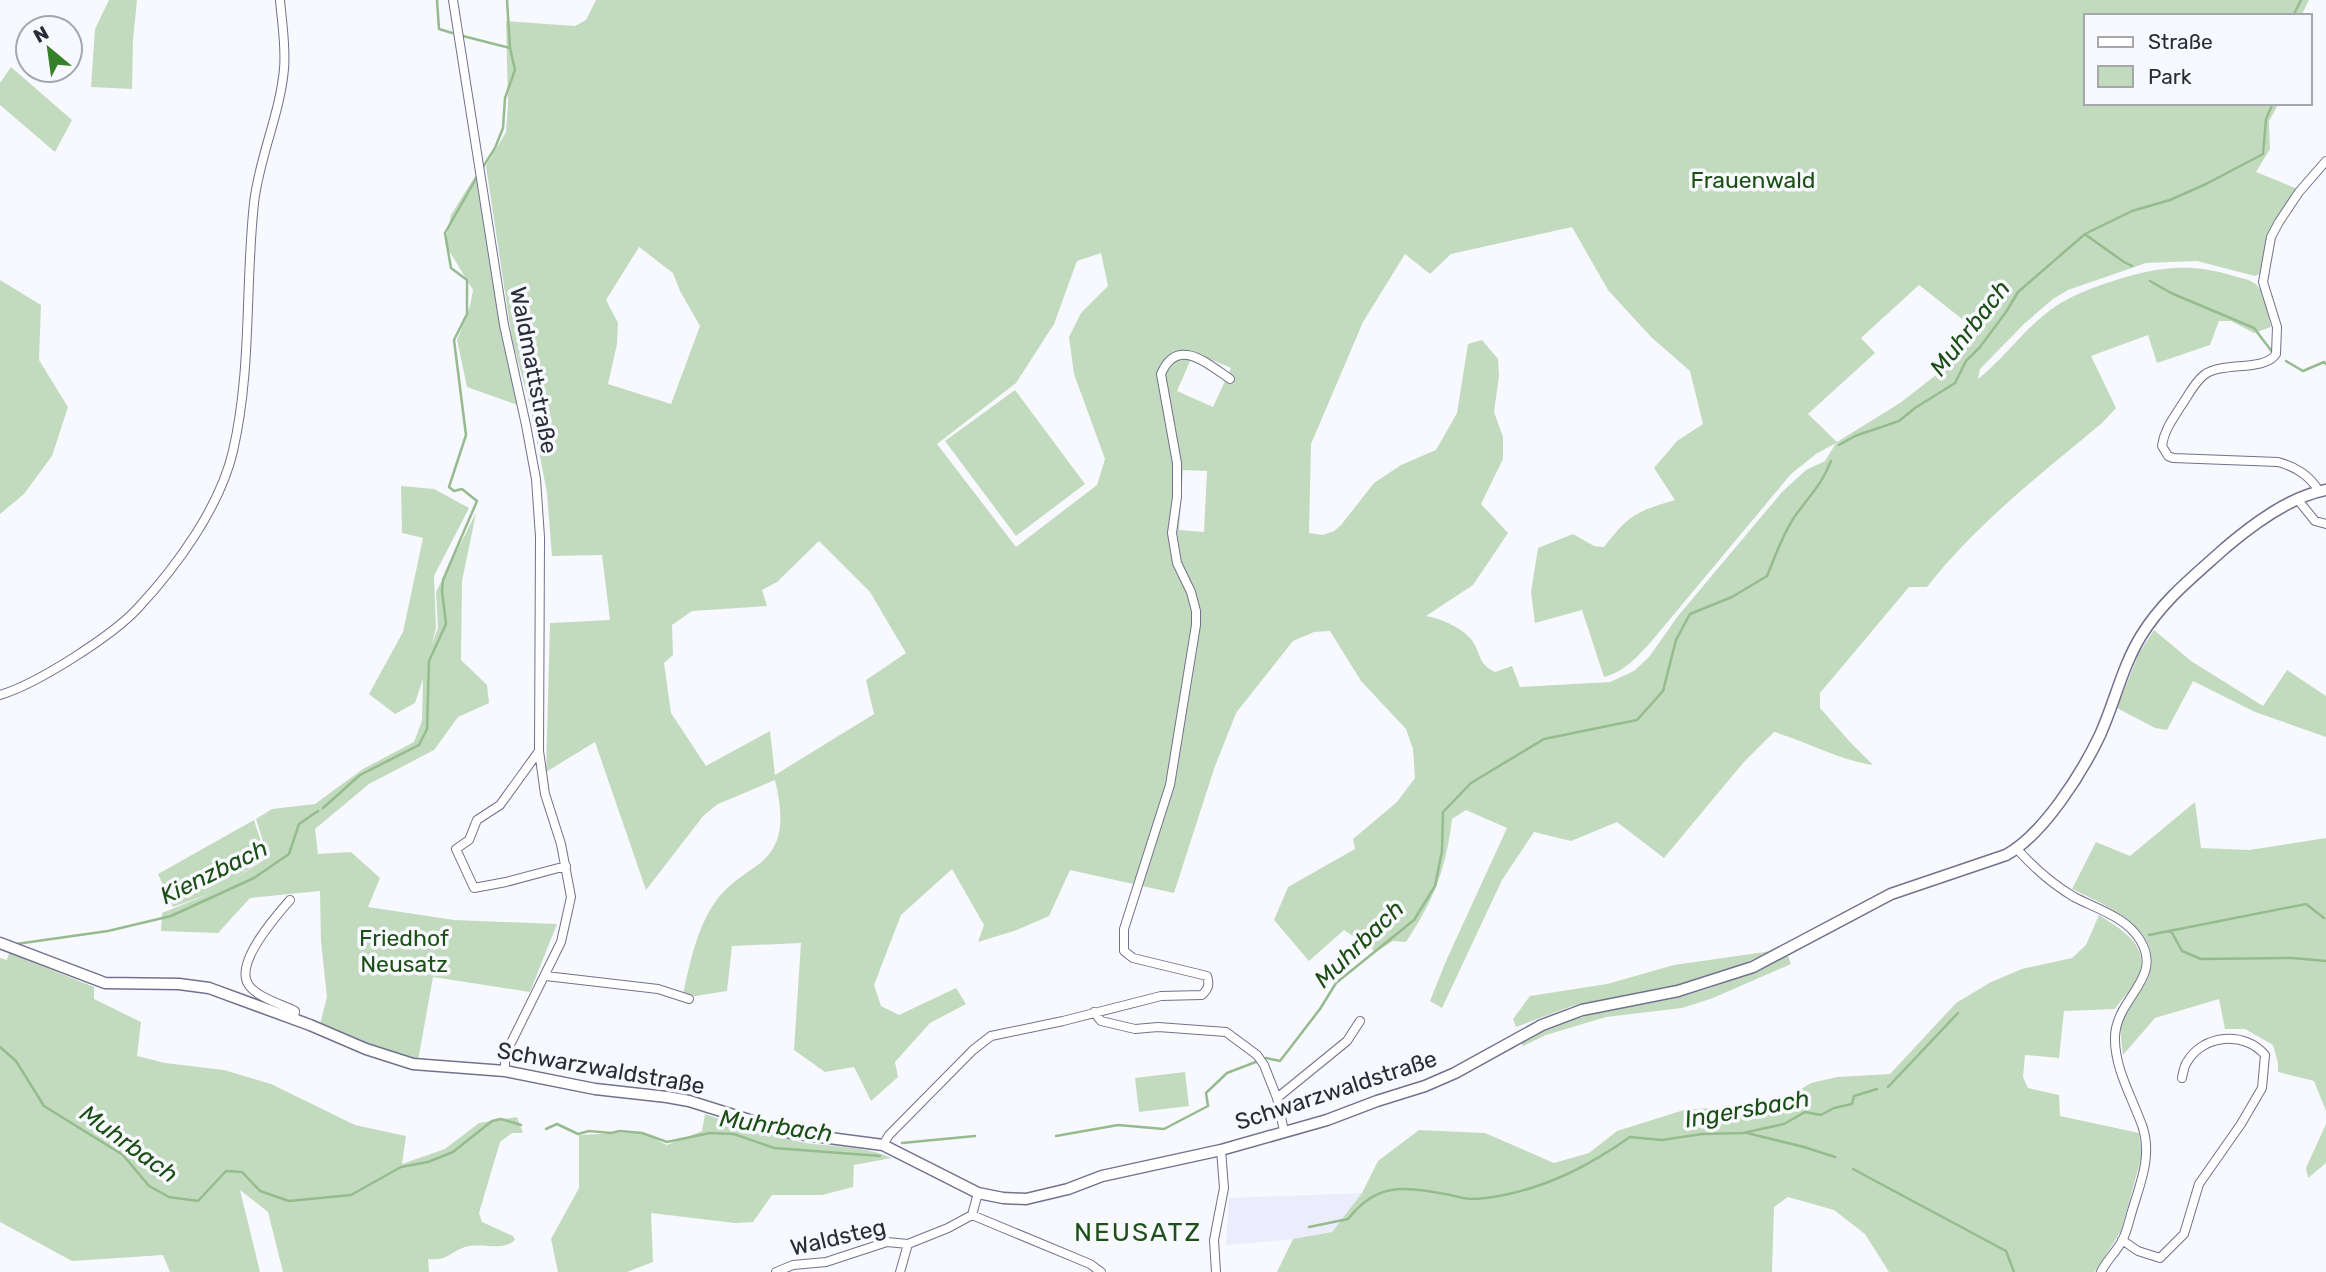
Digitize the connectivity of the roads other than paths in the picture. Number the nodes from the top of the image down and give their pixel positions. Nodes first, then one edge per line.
1 (280, 0) edge
2 (453, 0) edge
3 (2326, 161) edge
4 (1230, 379) dead end
5 (2323, 490) edge
6 (2298, 500) junction
7 (2326, 524) edge
8 (0, 695) edge
9 (539, 751) junction
10 (2017, 849) junction
11 (566, 866) junction
12 (290, 900) dead end
13 (0, 943) edge
14 (546, 976) junction
15 (689, 999) dead end
16 (1094, 1012) junction
17 (294, 1019) junction
18 (1360, 1021) dead end
19 (505, 1071) junction
20 (2182, 1078) dead end
21 (1277, 1098) junction
22 (1284, 1131) junction
23 (883, 1145) junction
24 (1221, 1150) junction
25 (978, 1193) junction
26 (972, 1215) junction
27 (2122, 1240) junction
28 (908, 1244) junction
29 (776, 1272) edge
30 (900, 1272) edge
31 (1101, 1272) edge
32 (1216, 1272) edge
33 (2101, 1272) edge

1 - 8 street
2 - 9 street, Waldmattstraße
3 - 5 street
4 - 16 street
5 - 6 main road, Schwarzwaldstraße
6 - 7 street
6 - 10 main road, Schwarzwaldstraße
9 - 11 street, Waldmattstraße
9 - 11 street
10 - 22 main road, Schwarzwaldstraße
10 - 27 street
11 - 14 street, Waldmattstraße
12 - 17 street, Schwarzwaldstraße
13 - 17 main road, Schwarzwaldstraße
14 - 15 street
14 - 19 street, Waldmattstraße
16 - 21 street
16 - 23 street
17 - 19 main road, Schwarzwaldstraße
18 - 21 street
19 - 23 main road, Schwarzwaldstraße
20 - 27 street
21 - 22 street
22 - 24 main road, Schwarzwaldstraße
23 - 25 main road, Schwarzwaldstraße
24 - 25 main road, Schwarzwaldstraße
24 - 32 street
25 - 26 street
26 - 28 street, Waldsteg
26 - 31 street
27 - 33 street
28 - 29 street, Waldsteg
28 - 30 street

